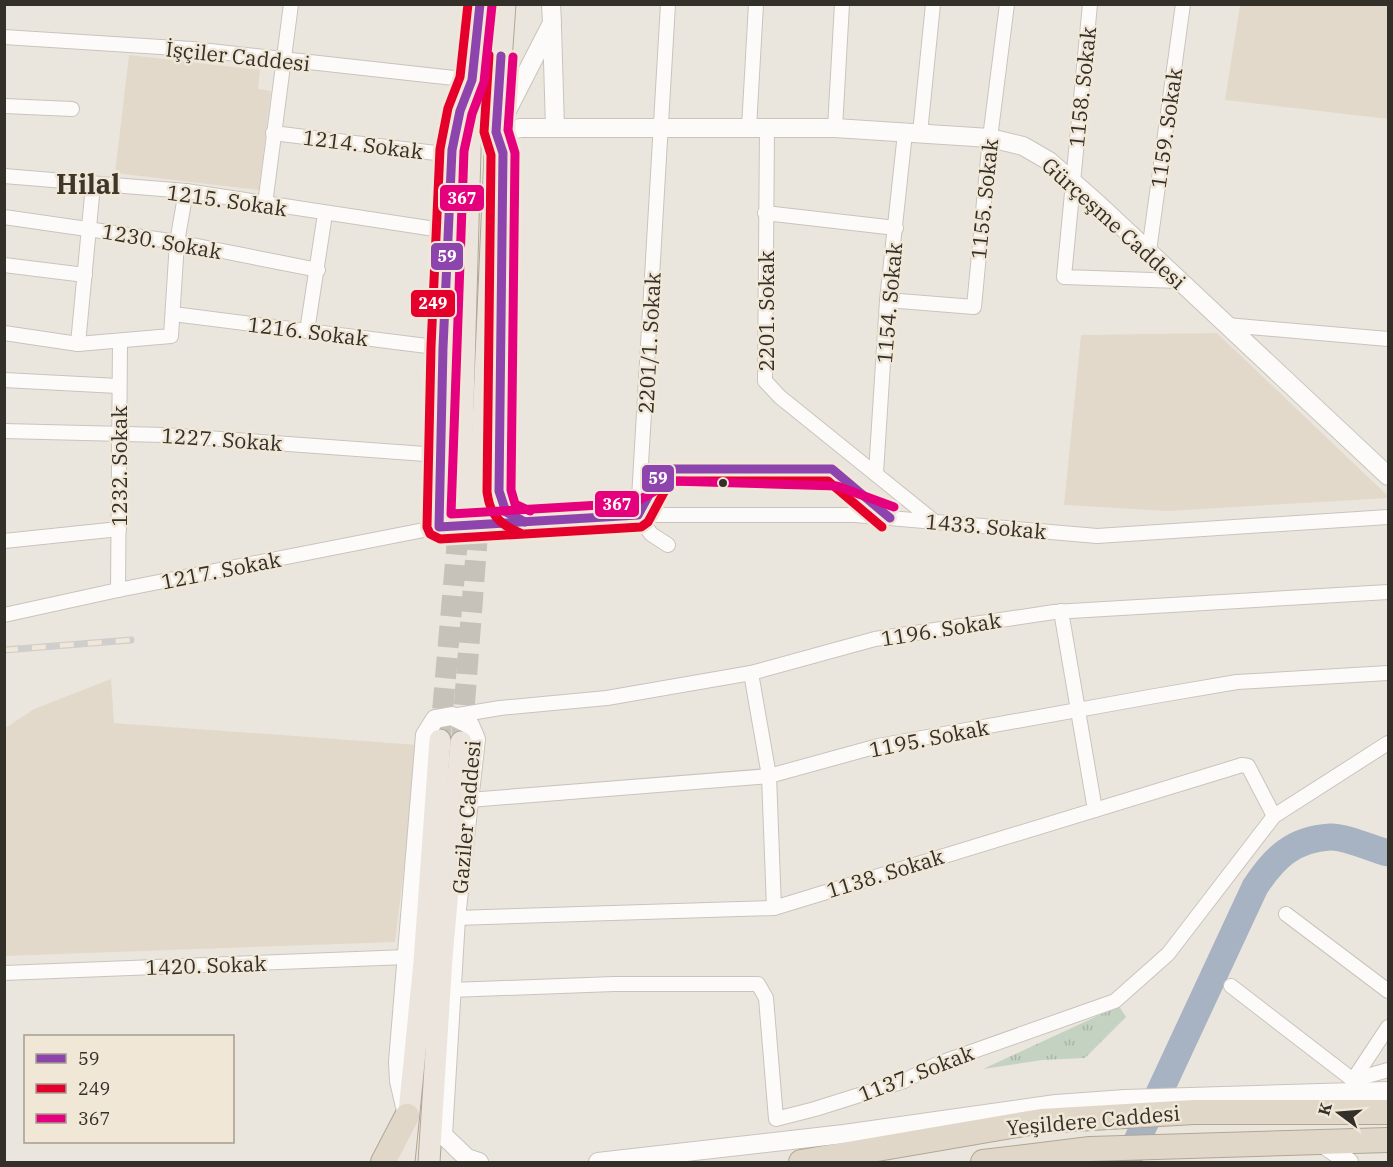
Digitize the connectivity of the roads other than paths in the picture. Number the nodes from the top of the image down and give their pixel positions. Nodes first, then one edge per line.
1 (291, 4) edge
2 (480, 4) edge
3 (505, 4) edge
4 (550, 4) edge
5 (668, 4) edge
6 (756, 4) edge
7 (842, 4) edge
8 (933, 4) edge
9 (1007, 4) edge
10 (1090, 4) edge
11 (1183, 4) edge
12 (552, 23) junction
13 (4, 37) edge
14 (282, 60) junction
15 (472, 80) junction
16 (4, 106) edge
17 (72, 110) dead end
18 (555, 128) junction
19 (662, 128) junction
20 (835, 128) junction
21 (749, 129) junction
22 (767, 129) junction
23 (496, 132) junction
24 (273, 133) junction
25 (913, 133) junction
26 (990, 138) junction
27 (452, 155) junction
28 (4, 176) edge
29 (1072, 182) junction
30 (93, 185) junction
31 (186, 191) junction
32 (265, 204) junction
33 (765, 213) junction
34 (325, 214) junction
35 (4, 218) edge
36 (896, 228) junction
37 (91, 229) junction
38 (448, 231) junction
39 (177, 242) junction
40 (1149, 252) junction
41 (4, 265) edge
42 (318, 270) junction
43 (85, 275) junction
44 (1180, 281) junction
45 (887, 300) junction
46 (173, 314) junction
47 (1227, 326) junction
48 (307, 331) junction
49 (4, 333) edge
50 (1389, 339) edge
51 (120, 341) junction
52 (78, 344) junction
53 (443, 348) junction
54 (4, 380) edge
55 (118, 386) junction
56 (4, 431) edge
57 (120, 433) junction
58 (439, 455) junction
59 (876, 473) junction
60 (1389, 476) edge
61 (499, 491) junction
62 (639, 515) junction
63 (474, 517) junction
64 (1389, 517) edge
65 (525, 522) junction
66 (935, 522) junction
67 (439, 527) junction
68 (119, 530) junction
69 (4, 541) edge
70 (668, 545) dead end
71 (118, 590) junction
72 (1389, 592) edge
73 (1061, 611) junction
74 (4, 615) edge
75 (751, 673) junction
76 (1389, 673) edge
77 (500, 708) junction
78 (1078, 709) junction
79 (452, 716) junction
80 (459, 739) junction
81 (1389, 743) edge
82 (769, 776) junction
83 (469, 800) junction
84 (1095, 810) junction
85 (1274, 816) junction
86 (774, 908) junction
87 (1286, 914) dead end
88 (456, 918) junction
89 (407, 957) junction
90 (4, 973) edge
91 (1231, 986) dead end
92 (451, 990) junction
93 (1389, 991) edge
94 (1389, 1027) edge
95 (1389, 1070) edge
96 (1353, 1080) junction
97 (1389, 1091) edge
98 (1201, 1104) junction
99 (1125, 1108) junction
100 (1389, 1112) edge
101 (407, 1116) junction
102 (443, 1135) junction
103 (1389, 1140) edge
104 (1320, 1142) junction
105 (393, 1156) edge
106 (375, 1162) edge
107 (429, 1162) edge
108 (435, 1162) edge
109 (479, 1162) edge
110 (598, 1162) edge
111 (801, 1162) edge
112 (982, 1162) edge
113 (1349, 1162) edge

1 - 14 street
2 - 15 main road
3 - 23 main road
4 - 12 main road
5 - 19 street, 2201/1. Sokak
6 - 21 street
7 - 20 street
8 - 25 street, 1154. Sokak
9 - 26 street, 1155. Sokak
10 - 29 street, 1158. Sokak
11 - 40 street, 1159. Sokak
12 - 18 main road
12 - 23 main road
13 - 14 street, İşçiler Caddesi
14 - 15 street, İşçiler Caddesi
14 - 24 street
15 - 27 main road
15 - 63 main road
16 - 17 street
18 - 19 main road, Gürçeşme Caddesi
18 - 23 main road, Gürçeşme Caddesi
19 - 21 main road, Gürçeşme Caddesi
19 - 62 street, 2201/1. Sokak
20 - 22 main road, Gürçeşme Caddesi
20 - 25 main road, Gürçeşme Caddesi
21 - 22 main road, Gürçeşme Caddesi
22 - 33 street, 2201. Sokak
23 - 61 main road
23 - 63 main road
24 - 27 street, 1214. Sokak
24 - 32 street
25 - 26 main road, Gürçeşme Caddesi
25 - 36 street, 1154. Sokak
26 - 29 main road, Gürçeşme Caddesi
26 - 45 street, 1155. Sokak
27 - 38 main road
28 - 30 street, 1215. Sokak
29 - 40 main road, Gürçeşme Caddesi
29 - 44 street, 1158. Sokak
30 - 31 street, 1215. Sokak
30 - 37 street
31 - 32 street, 1215. Sokak
31 - 39 street
32 - 34 street, 1215. Sokak
33 - 36 street
33 - 59 street, 2201. Sokak
34 - 38 street, 1215. Sokak
34 - 42 street
35 - 37 street, 1230. Sokak
36 - 45 street, 1154. Sokak
37 - 39 street, 1230. Sokak
37 - 43 street
38 - 53 main road
39 - 42 street, 1230. Sokak
39 - 46 street
40 - 44 main road, Gürçeşme Caddesi
41 - 43 street
42 - 48 street
43 - 52 street
44 - 47 main road, Gürçeşme Caddesi
45 - 59 street, 1154. Sokak
46 - 48 street, 1216. Sokak
46 - 51 street
47 - 50 street
47 - 60 main road, Gürçeşme Caddesi
48 - 53 street, 1216. Sokak
49 - 52 street
51 - 52 street
51 - 55 street, 1232. Sokak
53 - 58 main road
54 - 55 street
55 - 57 street, 1232. Sokak
56 - 57 street, 1227. Sokak
57 - 58 street, 1227. Sokak
57 - 68 street, 1232. Sokak
58 - 67 main road
59 - 66 street, 2201. Sokak
61 - 63 main road
61 - 65 main road
62 - 65 street, 1433. Sokak
62 - 66 street, 1433. Sokak
62 - 70 street
63 - 65 street, 1433. Sokak
63 - 67 street, 1433. Sokak
64 - 66 street, 1433. Sokak
67 - 71 street, 1217. Sokak
68 - 69 street
68 - 71 street, 1232. Sokak
71 - 74 street, 1217. Sokak
72 - 73 street, 1196. Sokak
73 - 75 street, 1196. Sokak
73 - 78 street
75 - 77 street, 1196. Sokak
75 - 82 street
76 - 78 street, 1195. Sokak
77 - 79 street, 1196. Sokak
77 - 80 street
78 - 82 street, 1195. Sokak
78 - 84 street
79 - 80 main road, Gaziler Caddesi
79 - 89 main road, Gaziler Caddesi
80 - 83 main road, Gaziler Caddesi
80 - 101 main road, Gaziler Caddesi
80 - 107 main road, Gaziler Caddesi
81 - 85 street, 1137. Sokak
82 - 83 street, 1195. Sokak
82 - 86 street
83 - 88 main road, Gaziler Caddesi
84 - 85 street, 1138. Sokak
84 - 86 street, 1138. Sokak
85 - 92 street, 1137. Sokak
86 - 88 street, 1138. Sokak
87 - 93 street
88 - 92 main road, Gaziler Caddesi
89 - 90 street, 1420. Sokak
89 - 101 main road, Gaziler Caddesi
91 - 96 street
92 - 102 main road, Gaziler Caddesi
94 - 96 street
95 - 96 street
97 - 98 main road
98 - 99 highway, Yeşildere Caddesi
98 - 100 highway, Yeşildere Caddesi
99 - 110 main road
99 - 111 highway, Yeşildere Caddesi
101 - 105 highway
102 - 108 main road
102 - 109 main road
103 - 104 highway, Yeşildere Caddesi
104 - 112 highway, Yeşildere Caddesi
104 - 113 main road
105 - 106 highway

